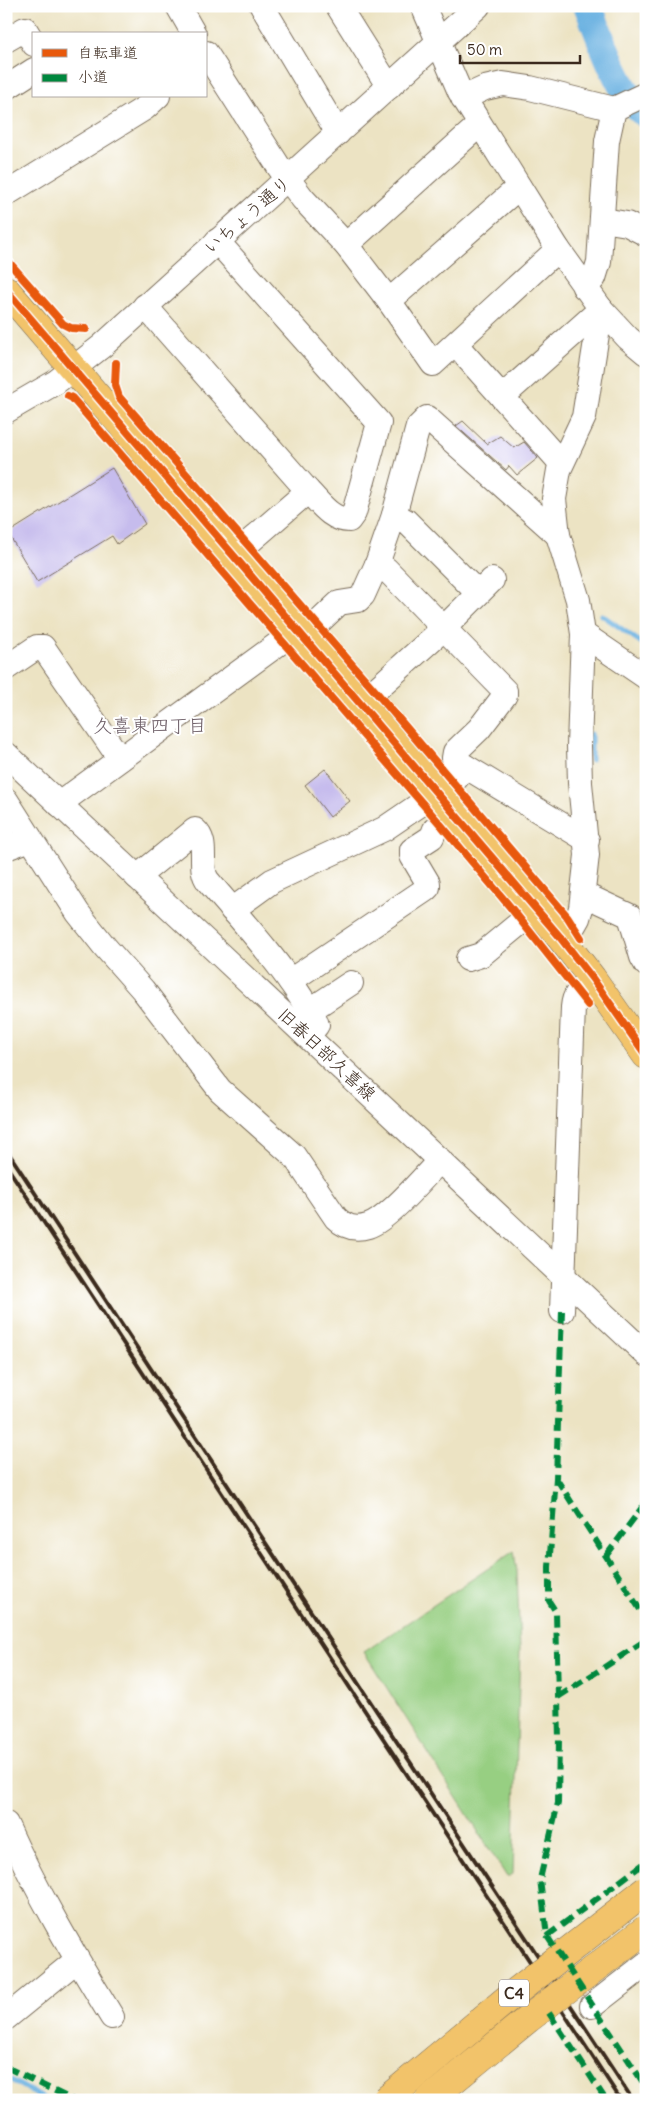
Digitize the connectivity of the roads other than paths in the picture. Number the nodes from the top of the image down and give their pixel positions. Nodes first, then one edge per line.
1 (178, 6) edge
2 (262, 6) edge
3 (338, 6) edge
4 (423, 6) edge
5 (478, 6) edge
6 (193, 32) edge
7 (437, 42) junction
8 (208, 56) edge
9 (32, 71) edge
10 (389, 87) junction
11 (6, 88) edge
12 (646, 94) edge
13 (156, 98) edge
14 (463, 98) junction
15 (614, 109) junction
16 (479, 125) junction
17 (338, 133) junction
18 (288, 180) junction
19 (519, 187) junction
20 (6, 194) edge
21 (603, 220) junction
22 (646, 234) edge
23 (217, 241) junction
24 (346, 245) junction
25 (558, 249) junction
26 (584, 286) junction
27 (6, 290) edge
28 (389, 301) junction
29 (145, 306) junction
30 (601, 309) junction
31 (456, 345) junction
32 (646, 354) edge
33 (75, 368) junction
34 (502, 397) junction
35 (6, 411) edge
36 (562, 463) junction
37 (308, 491) junction
38 (394, 515) junction
39 (558, 535) junction
40 (233, 556) junction
41 (377, 564) junction
42 (443, 629) junction
43 (300, 633) junction
44 (583, 634) junction
45 (6, 668) edge
46 (646, 677) edge
47 (361, 704) junction
48 (6, 754) edge
49 (120, 759) junction
50 (466, 767) junction
51 (438, 793) junction
52 (6, 800) edge
53 (59, 804) junction
54 (457, 816) junction
55 (30, 838) junction
56 (587, 840) junction
57 (6, 848) edge
58 (137, 877) junction
59 (582, 894) junction
60 (537, 909) junction
61 (232, 910) junction
62 (560, 936) junction
63 (468, 959) dead end
64 (646, 964) edge
65 (592, 978) junction
66 (290, 981) junction
67 (351, 983) dead end
68 (309, 1011) junction
69 (308, 1036) junction
70 (646, 1055) edge
71 (440, 1160) junction
72 (562, 1276) junction
73 (562, 1311) dead end
74 (646, 1354) edge
75 (6, 1824) edge
76 (646, 1890) edge
77 (646, 1929) edge
78 (77, 1960) junction
79 (646, 1964) edge
80 (592, 2006) dead end
81 (112, 2017) dead end
82 (6, 2018) edge
83 (386, 2100) edge
84 (429, 2100) edge

1 - 6 street
2 - 17 street
3 - 10 street
4 - 7 street
5 - 7 street, いちょう通り
7 - 10 street, いちょう通り
7 - 14 street
8 - 18 street
9 - 11 street
10 - 17 street, いちょう通り
12 - 15 street
13 - 20 street
14 - 15 street
14 - 16 street
15 - 21 street
16 - 19 street
16 - 24 street
17 - 18 street, いちょう通り
18 - 23 street, いちょう通り
18 - 24 street
19 - 25 street
19 - 28 street
21 - 22 street
21 - 26 street
23 - 29 street, いちょう通り
23 - 37 street
24 - 28 street
25 - 26 street
25 - 31 street
26 - 30 street
27 - 33 main road
28 - 31 street
29 - 33 street, いちょう通り
29 - 37 street
30 - 32 street
30 - 34 street
30 - 36 street
31 - 34 street
33 - 35 street, いちょう通り
33 - 40 main road
34 - 36 street
36 - 39 street
37 - 40 street
38 - 39 street
38 - 41 street
38 - 42 street
39 - 44 street
40 - 43 main road
41 - 42 street
41 - 43 street
42 - 47 street
42 - 50 street
43 - 47 main road
43 - 49 street
44 - 46 street
44 - 56 street
45 - 49 street
47 - 51 main road
48 - 53 street, 旧春日部久喜線
49 - 53 street
50 - 51 street
50 - 56 street
51 - 54 main road
51 - 61 street
52 - 55 street
53 - 58 street, 旧春日部久喜線
54 - 60 main road
54 - 66 street
55 - 57 street
55 - 71 street
56 - 59 street
58 - 61 street
58 - 69 street, 旧春日部久喜線
59 - 62 street
59 - 64 street
60 - 62 main road
60 - 63 street
61 - 66 street
62 - 65 main road
65 - 70 main road
65 - 72 street
66 - 68 street
67 - 68 street
68 - 69 street
69 - 71 street, 旧春日部久喜線
71 - 72 street, 旧春日部久喜線
72 - 73 street
72 - 74 street, 旧春日部久喜線
75 - 78 street
76 - 83 main road, C4, bridge
77 - 84 main road, C4, bridge
78 - 81 street
78 - 82 street
79 - 80 street

